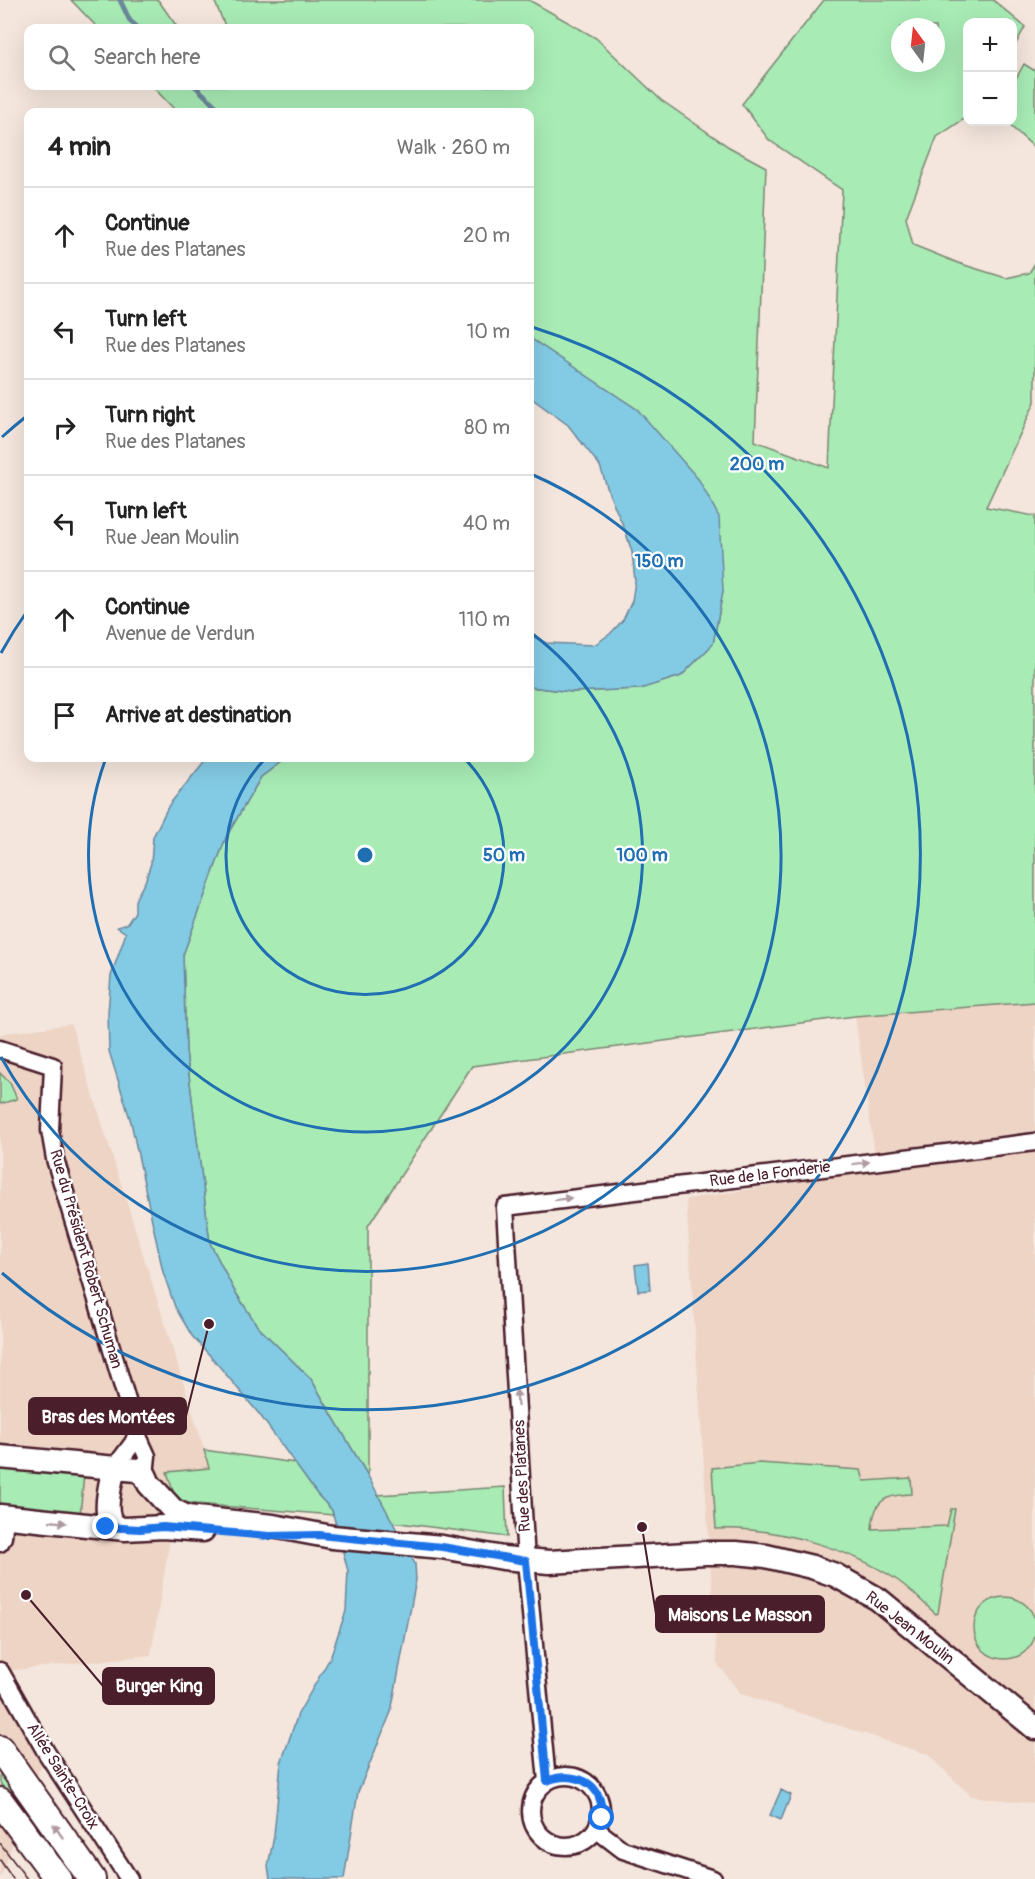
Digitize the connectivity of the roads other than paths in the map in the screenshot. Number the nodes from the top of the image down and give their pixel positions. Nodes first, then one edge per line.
1 (0, 1049) edge
2 (1035, 1142) edge
3 (505, 1207) joint
4 (137, 1434) junction
5 (0, 1457) edge
6 (115, 1467) junction
7 (147, 1480) junction
8 (3, 1516) edge
9 (126, 1528) junction
10 (325, 1536) junction
11 (0, 1543) edge
12 (526, 1561) junction
13 (0, 1671) edge
14 (1035, 1728) edge
15 (0, 1749) edge
16 (547, 1781) junction
17 (0, 1801) edge
18 (597, 1830) junction
19 (58, 1879) edge
20 (92, 1879) edge
21 (129, 1879) edge
22 (713, 1879) edge

1 - 4 street, Rue du Président Robert Schuman
3 -> 2 street, Rue de la Fonderie
12 -> 3 street, Rue des Platanes
4 - 6 street
4 - 7 street, Rue du Président Robert Schuman
5 - 6 street
6 - 7 street
6 - 9 street
7 - 9 street
7 - 10 street
8 -> 9 street
8 - 11 street
9 - 10 street
10 - 12 street, Rue Jean Moulin
12 - 14 street, Rue Jean Moulin
12 - 16 street, Rue des Platanes
13 - 21 street, Allée Sainte-Croix
20 -> 15 main road
16 - 18 street
16 - 18 street
17 - 19 main road
18 - 22 street

